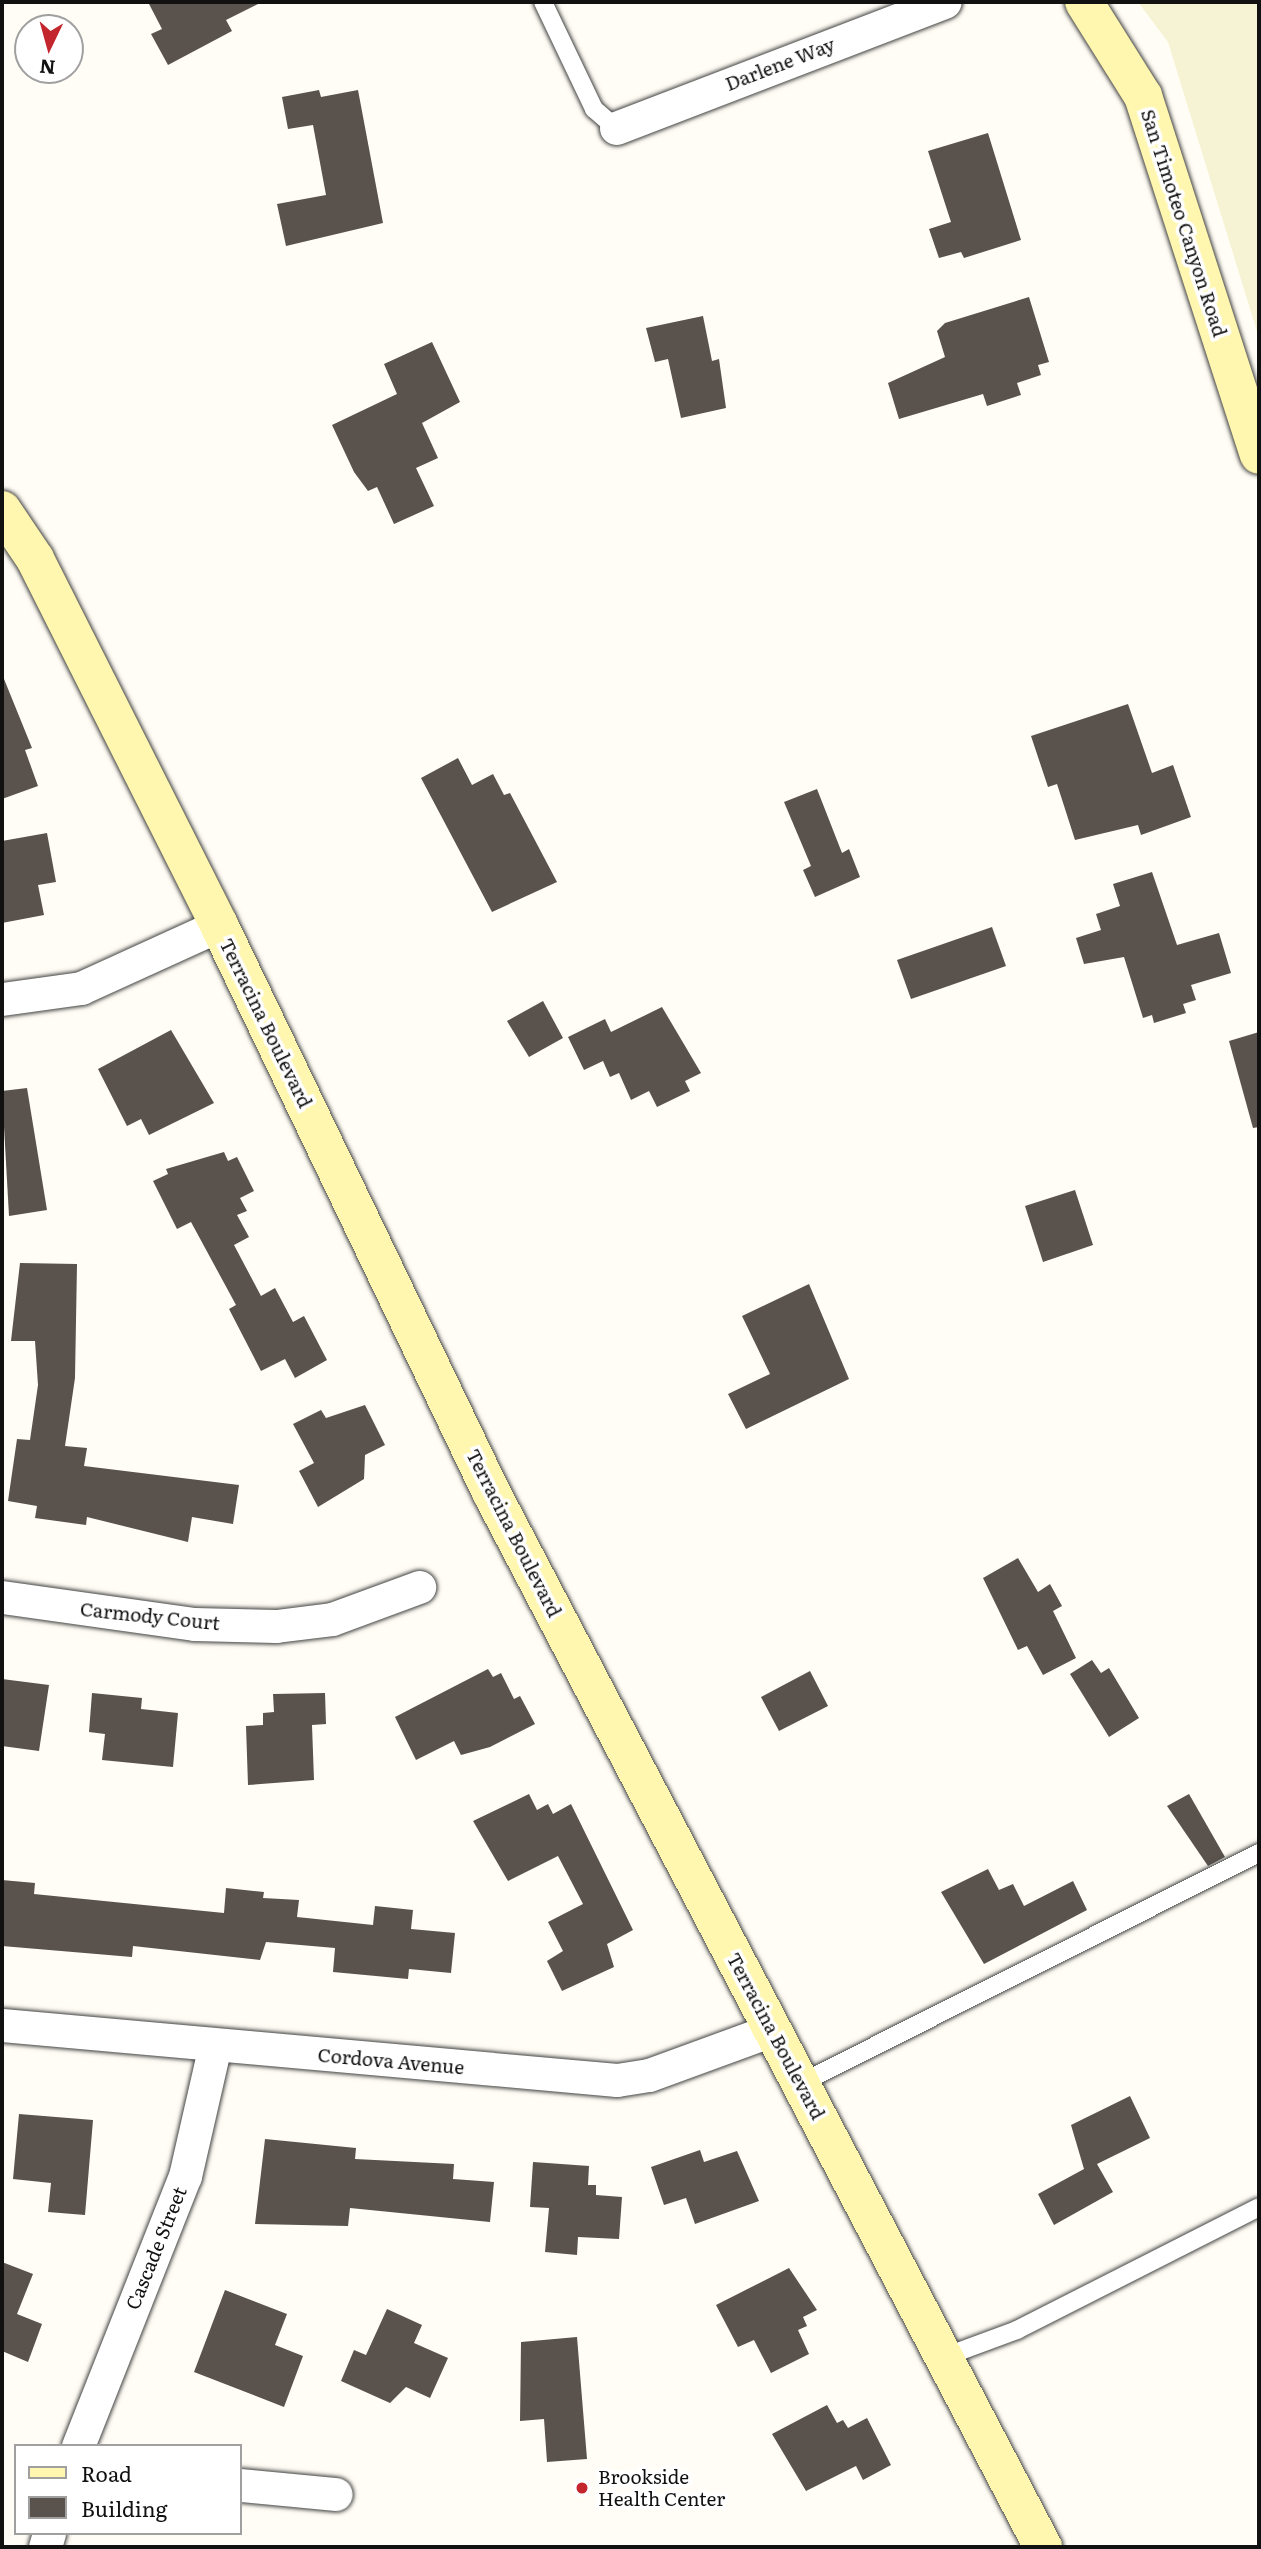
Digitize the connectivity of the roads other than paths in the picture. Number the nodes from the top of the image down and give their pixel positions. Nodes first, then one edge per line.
1 (543, 2) edge
2 (945, 2) edge
3 (1084, 2) edge
4 (616, 128) joint
5 (1259, 455) edge
6 (2, 510) edge
7 (219, 925) junction
8 (2, 999) edge
9 (419, 1587) dead end
10 (2, 1597) edge
11 (1259, 1853) edge
12 (2, 2025) edge
13 (772, 2029) junction
14 (215, 2045) junction
15 (801, 2084) junction
16 (1259, 2207) edge
17 (944, 2357) junction
18 (79, 2444) edge
19 (242, 2485) edge
20 (336, 2494) dead end
21 (1043, 2547) edge

1 - 4 lane
2 - 4 street, Darlene Way
3 - 5 main road, San Timoteo Canyon Road
6 - 7 main road, Terracina Boulevard
7 - 8 street
7 - 13 main road, Terracina Boulevard
9 - 10 street, Carmody Court
11 - 15 lane
12 - 14 street, Cordova Avenue
13 - 14 street, Cordova Avenue
13 - 15 main road, Terracina Boulevard
14 - 18 street, Cascade Street
15 - 17 main road, Terracina Boulevard
16 - 17 lane
17 - 21 main road, Terracina Boulevard
19 - 20 street

